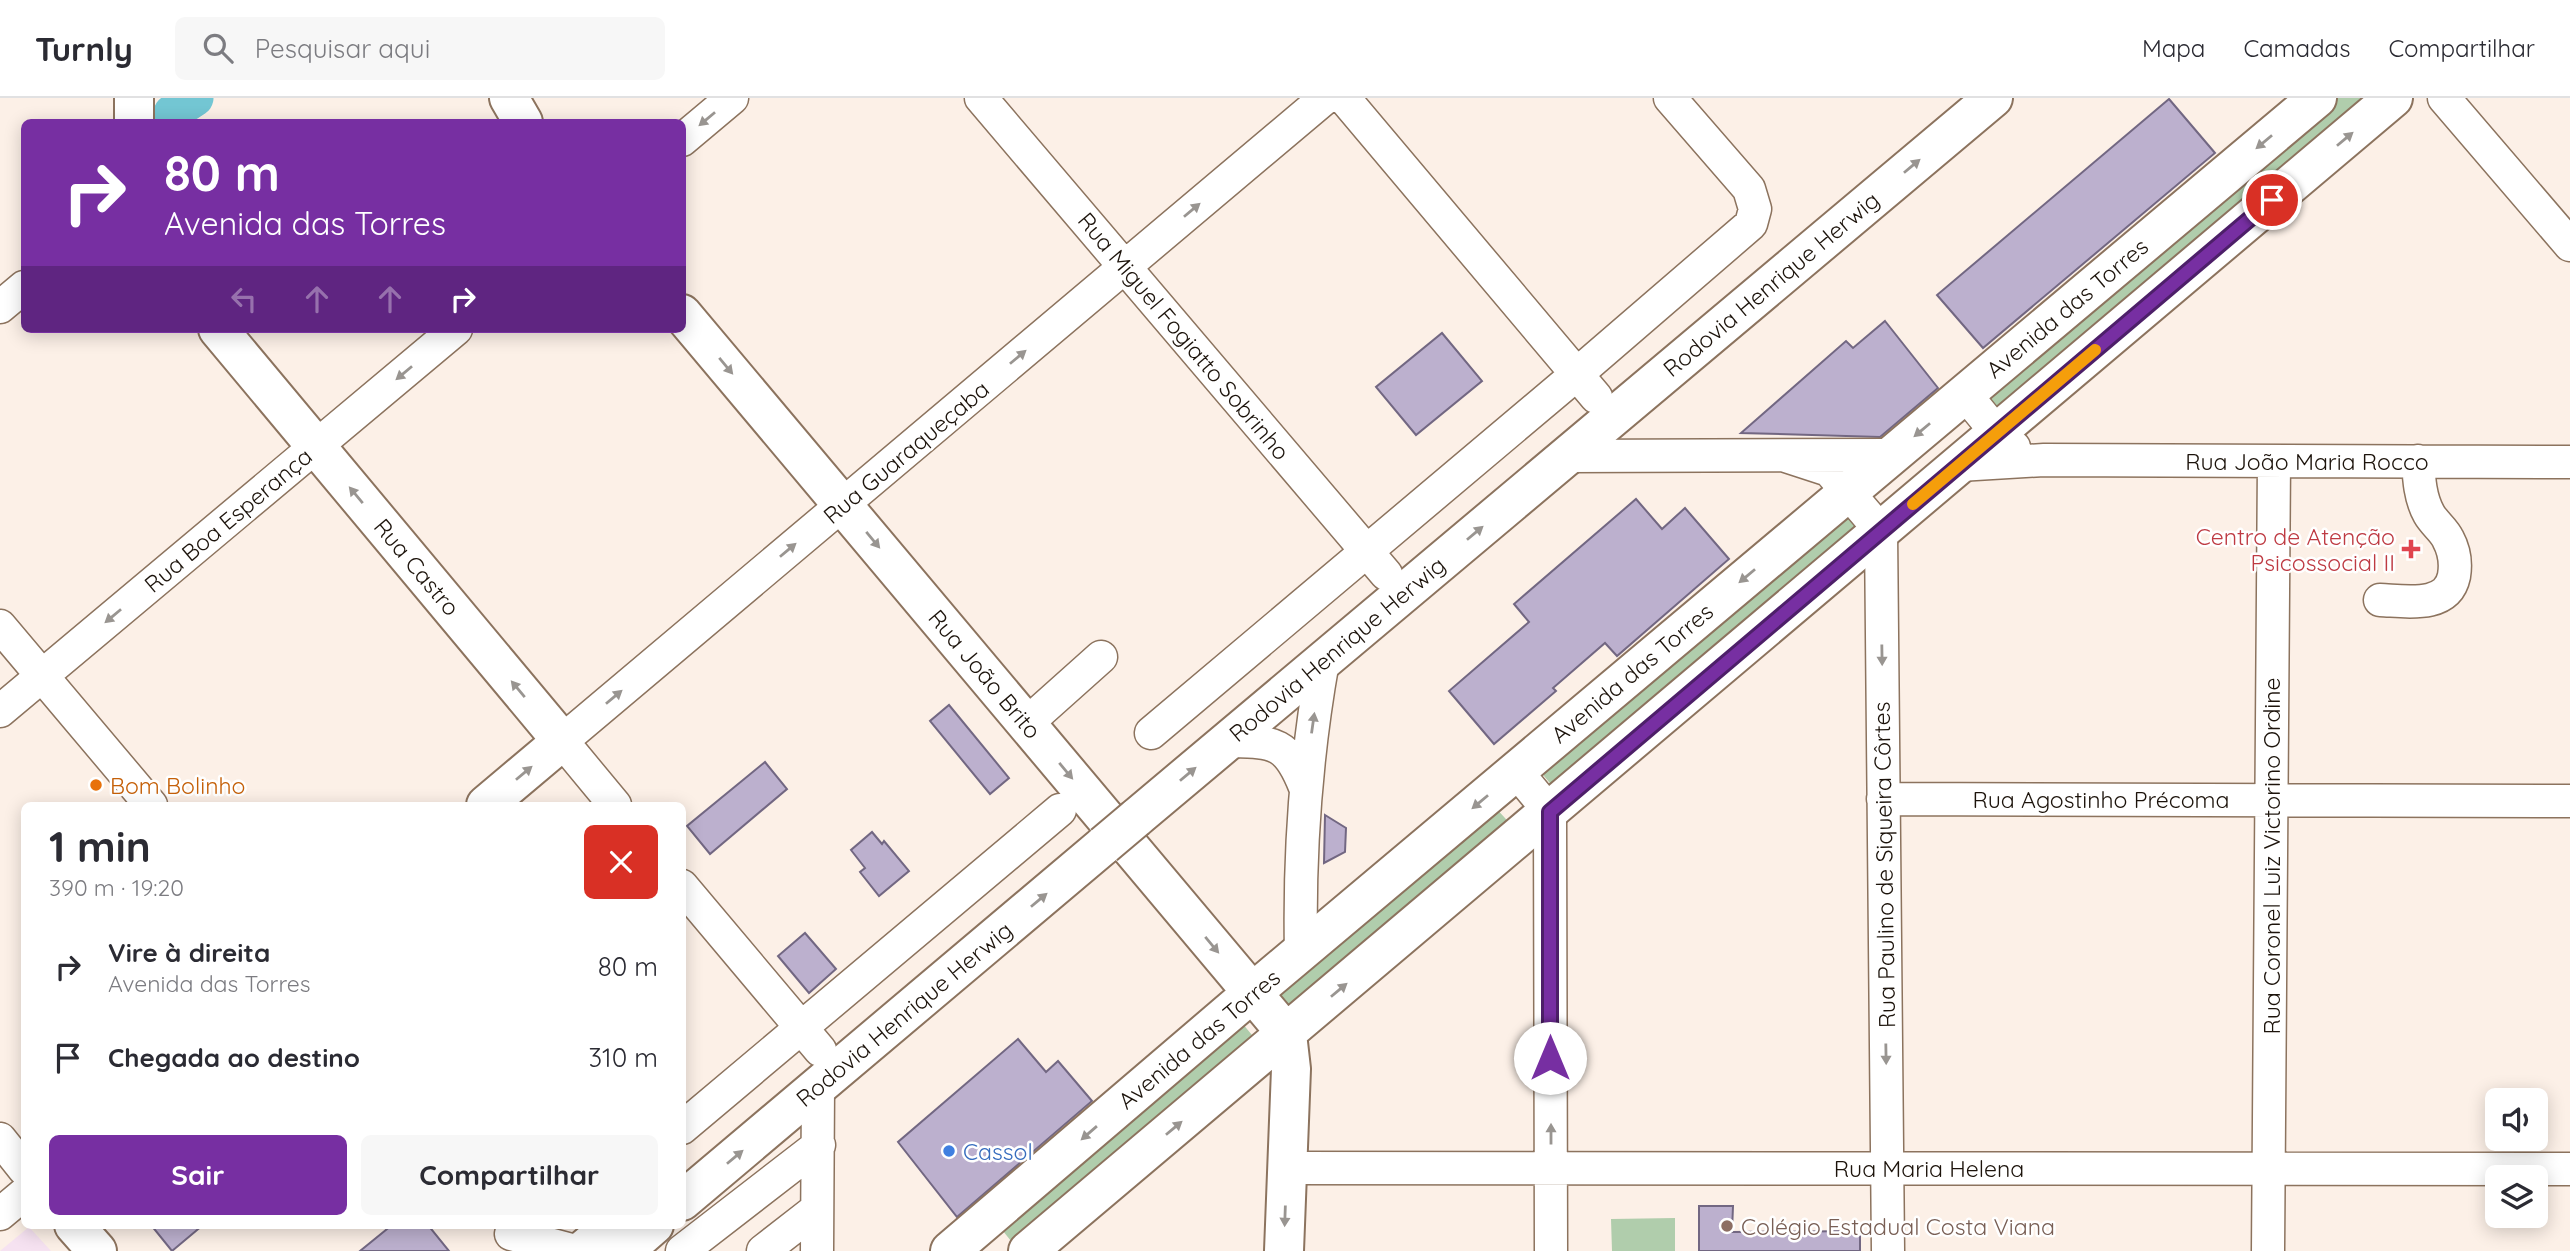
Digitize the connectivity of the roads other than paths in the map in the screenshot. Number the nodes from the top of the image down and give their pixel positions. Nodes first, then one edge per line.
1 (134, 98) edge
2 (509, 98) edge
3 (732, 98) edge
4 (981, 98) edge
5 (1325, 98) edge
6 (1344, 98) edge
7 (1670, 98) edge
8 (1952, 98) edge
9 (1993, 98) edge
10 (2317, 98) edge
11 (2444, 98) edge
12 (2384, 102) edge
13 (134, 119) edge
14 (521, 119) edge
15 (686, 137) edge
16 (2570, 245) edge
17 (1125, 267) junction
18 (21, 289) edge
19 (0, 307) edge
20 (686, 319) edge
21 (221, 333) edge
22 (451, 333) edge
23 (1586, 386) junction
24 (1965, 394) junction
25 (1997, 433) junction
26 (316, 446) junction
27 (1892, 455) junction
28 (1567, 456) junction
29 (1786, 456) junction
30 (2044, 460) junction
31 (2274, 461) junction
32 (2418, 461) junction
33 (2570, 462) edge
34 (1959, 465) junction
35 (1848, 491) junction
36 (843, 505) junction
37 (1881, 531) junction
38 (1376, 563) junction
39 (1835, 570) junction
40 (1881, 586) junction
41 (2381, 600) dead end
42 (0, 626) edge
43 (1101, 657) dead end
44 (1323, 661) junction
45 (42, 676) junction
46 (0, 711) edge
47 (1026, 724) junction
48 (1151, 733) dead end
49 (562, 741) junction
50 (1228, 741) junction
51 (1516, 771) junction
52 (1306, 787) junction
53 (1883, 799) junction
54 (2271, 800) junction
55 (2570, 801) edge
56 (147, 802) edge
57 (490, 802) edge
58 (613, 802) edge
59 (1127, 809) junction
60 (1550, 812) junction
61 (686, 891) edge
62 (1301, 952) junction
63 (1252, 993) junction
64 (1286, 1034) junction
65 (813, 1055) junction
66 (1222, 1089) junction
67 (686, 1126) edge
68 (0, 1139) edge
69 (819, 1145) junction
70 (1288, 1150) junction
71 (686, 1164) edge
72 (21, 1165) edge
73 (1551, 1168) junction
74 (1887, 1168) junction
75 (2269, 1168) junction
76 (2570, 1169) edge
77 (21, 1196) edge
78 (686, 1197) edge
79 (817, 1209) junction
80 (0, 1214) edge
81 (78, 1229) edge
82 (608, 1229) edge
83 (649, 1229) edge
84 (510, 1237) edge
85 (980, 1239) edge
86 (563, 1240) edge
87 (97, 1251) edge
88 (582, 1251) edge
89 (624, 1251) edge
90 (682, 1251) edge
91 (763, 1251) edge
92 (817, 1251) edge
93 (950, 1251) edge
94 (1028, 1251) edge
95 (1284, 1251) edge
96 (1551, 1251) edge
97 (1888, 1251) edge
98 (2268, 1251) edge

1 - 13 main road
2 - 14 main road
3 -> 15 street
4 - 17 street, Rua Miguel Fogiatto Sobrinho
17 -> 5 street, Rua Guaraqueçaba
6 - 23 street
7 - 23 street
8 - 23 main road, Rodovia Henrique Herwig
28 -> 9 main road, Rodovia Henrique Herwig
10 -> 24 main road, Avenida das Torres
11 - 16 street
25 -> 12 main road
36 -> 17 street, Rua Guaraqueçaba
17 - 38 street, Rua Miguel Fogiatto Sobrinho
18 - 19 street
20 -> 36 main road, Rua João Brito
21 - 26 main road, Rua Castro
22 -> 26 street, Rua Boa Esperança
23 - 38 main road, Rodovia Henrique Herwig
24 - 25 street, Rua João Maria Rocco
24 -> 27 main road, Avenida das Torres
25 - 30 street, Rua João Maria Rocco
25 - 34 main road
26 -> 45 street, Rua Boa Esperança
49 -> 26 main road, Rua Castro
27 - 29 street
27 - 35 main road, Avenida das Torres
28 - 29 street
44 -> 28 main road, Rodovia Henrique Herwig
29 - 35 street
30 - 31 street, Rua João Maria Rocco
30 - 34 street, Rua João Maria Rocco
31 - 32 street, Rua João Maria Rocco
31 - 54 street, Rua Coronel Luiz Victorino Ordine
32 - 33 street, Rua João Maria Rocco
32 - 41 street
34 - 37 main road
35 - 37 street
35 -> 51 main road, Avenida das Torres
36 -> 47 main road, Rua João Brito
49 -> 36 street, Rua Guaraqueçaba
37 - 39 main road
37 - 40 street, Rua Paulino de Siqueira Côrtes
38 - 48 street
38 - 59 main road, Rodovia Henrique Herwig
39 - 40 street
39 - 60 main road
40 -> 53 street, Rua Paulino de Siqueira Côrtes
42 - 45 street
43 - 47 street
44 - 50 main road, Rodovia Henrique Herwig
52 -> 44 street
45 - 46 street, Rua Boa Esperança
45 - 56 street
47 -> 63 main road, Rua João Brito
57 -> 49 main road, Rua Guaraqueçaba
49 - 58 street, Rua Castro
50 - 52 street
59 -> 50 main road, Rodovia Henrique Herwig
51 - 60 street
51 -> 62 main road, Avenida das Torres
52 - 62 street
53 - 54 street, Rua Agostinho Précoma
53 -> 74 street, Rua Paulino de Siqueira Côrtes
54 - 55 street, Rua Agostinho Précoma
54 - 75 street, Rua Coronel Luiz Victorino Ordine
59 - 65 main road, Rodovia Henrique Herwig
64 -> 60 main road
73 -> 60 street
61 - 65 street
62 - 63 main road, Avenida das Torres
63 - 64 main road, Rua João Brito
63 -> 85 main road, Avenida das Torres
64 - 66 main road
64 - 70 main road
65 - 67 street
65 - 69 street
65 - 71 main road, Rodovia Henrique Herwig
78 -> 65 main road, Rodovia Henrique Herwig
66 - 70 main road
94 -> 66 main road
68 - 72 street
69 - 79 street
69 - 90 street
70 - 73 street, Rua Maria Helena
70 -> 95 main road
73 - 74 street, Rua Maria Helena
73 - 96 street
74 - 75 street, Rua Maria Helena
74 - 97 street, Rua Paulino de Siqueira Côrtes
75 - 76 street, Rua Maria Helena
75 - 98 street, Rua Coronel Luiz Victorino Ordine
77 - 80 street
79 - 91 street
79 - 92 street
81 - 87 main road
82 - 88 main road
83 - 89 main road
84 - 86 street
85 - 93 main road, Avenida das Torres

